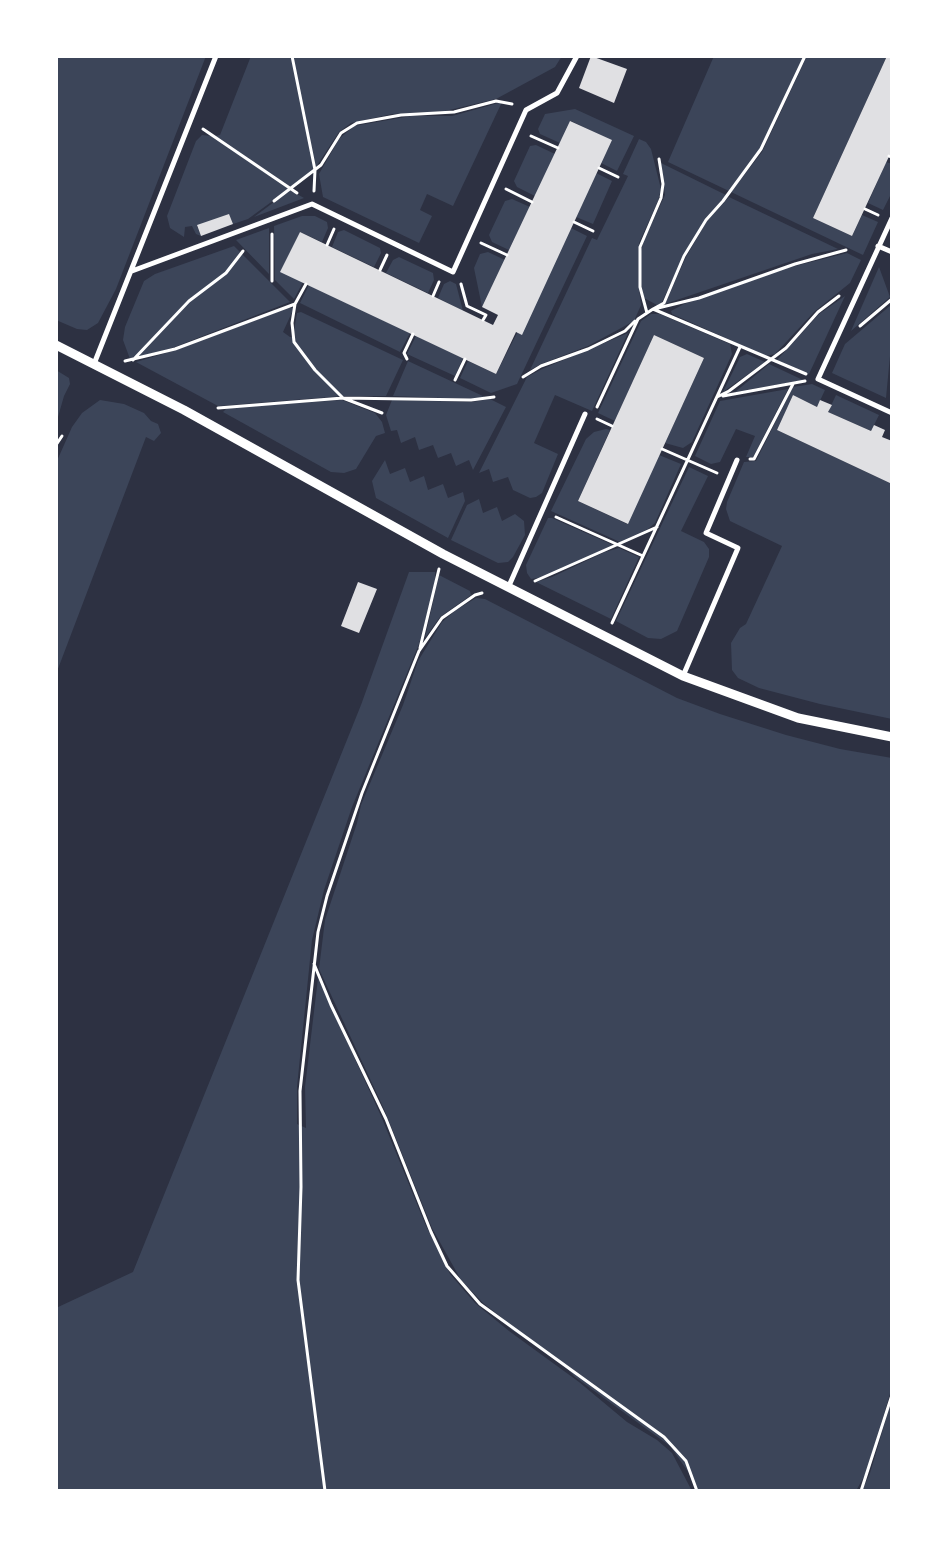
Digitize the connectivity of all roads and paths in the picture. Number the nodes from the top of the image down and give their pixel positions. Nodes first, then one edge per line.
1 (216, 56) edge
2 (292, 56) edge
3 (577, 56) edge
4 (805, 56) edge
5 (526, 110) junction
6 (191, 121) junction
7 (517, 129) junction
8 (558, 148) dead end
9 (659, 159) dead end
10 (599, 168) dead end
11 (315, 170) junction
12 (618, 178) dead end
13 (493, 183) junction
14 (291, 188) junction
15 (532, 202) dead end
16 (312, 204) junction
17 (267, 206) dead end
18 (892, 218) edge
19 (272, 219) junction
20 (574, 222) dead end
21 (593, 231) dead end
22 (469, 237) junction
23 (878, 246) junction
24 (846, 250) dead end
25 (243, 251) dead end
26 (892, 252) edge
27 (507, 255) dead end
28 (132, 271) junction
29 (453, 272) junction
30 (272, 281) dead end
31 (306, 284) dead end
32 (841, 294) dead end
33 (295, 304) junction
34 (653, 309) junction
35 (647, 313) junction
36 (638, 319) junction
37 (483, 320) dead end
38 (413, 334) dead end
39 (56, 345) edge
40 (740, 347) junction
41 (407, 359) dead end
42 (465, 359) dead end
43 (132, 360) junction
44 (770, 360) junction
45 (94, 364) junction
46 (523, 377) dead end
47 (818, 379) junction
48 (455, 380) dead end
49 (793, 384) junction
50 (494, 397) dead end
51 (717, 397) junction
52 (343, 398) junction
53 (184, 410) junction
54 (382, 413) dead end
55 (892, 413) edge
56 (586, 414) joint
57 (62, 436) dead end
58 (56, 445) edge
59 (662, 449) dead end
60 (688, 460) junction
61 (737, 460) joint
62 (729, 478) junction
63 (541, 514) junction
64 (657, 527) junction
65 (618, 545) junction
66 (443, 554) junction
67 (643, 556) junction
68 (508, 588) junction
69 (606, 637) junction
70 (419, 651) junction
71 (683, 676) junction
72 (892, 737) edge
73 (314, 963) junction
74 (892, 1395) edge
75 (325, 1491) edge
76 (698, 1491) edge
77 (861, 1491) edge

1 - 6 street
2 - 11 path
3 - 5 street
4 - 34 path
5 - 7 street
5 - 11 path
6 - 14 path
6 - 28 street
7 - 8 path
7 - 13 street
9 - 35 path
10 - 12 path
11 - 14 path
11 - 16 path
13 - 15 path
13 - 22 street
14 - 16 path
14 - 17 path
16 - 19 street
16 - 29 street
18 - 23 street
19 - 28 street
19 - 30 path
20 - 21 path
22 - 27 path
22 - 29 street
23 - 26 street
23 - 47 street
24 - 34 path
25 - 43 path
28 - 45 street
29 - 37 path
31 - 33 path
32 - 44 path
33 - 43 path
33 - 52 path
34 - 35 path
34 - 40 path
35 - 36 path
36 - 46 path
36 - 56 path
38 - 41 path
39 - 45 street
40 - 44 path
40 - 51 path
42 - 48 path
43 - 45 path
44 - 47 path
44 - 51 path
45 - 53 street
47 - 49 path
47 - 55 street
49 - 51 path
49 - 61 path
50 - 52 path
51 - 60 path
52 - 53 path
52 - 54 path
53 - 66 street
56 - 63 street
57 - 58 path
59 - 60 path
60 - 62 path
60 - 64 path
61 - 62 street
62 - 71 street
63 - 65 path
63 - 68 street
64 - 65 path
64 - 67 path
65 - 67 path
65 - 68 path
66 - 68 street
66 - 70 path
67 - 69 path
68 - 69 street
68 - 70 path
69 - 71 street
70 - 73 path
71 - 72 street
73 - 75 path
73 - 76 path
74 - 77 path

